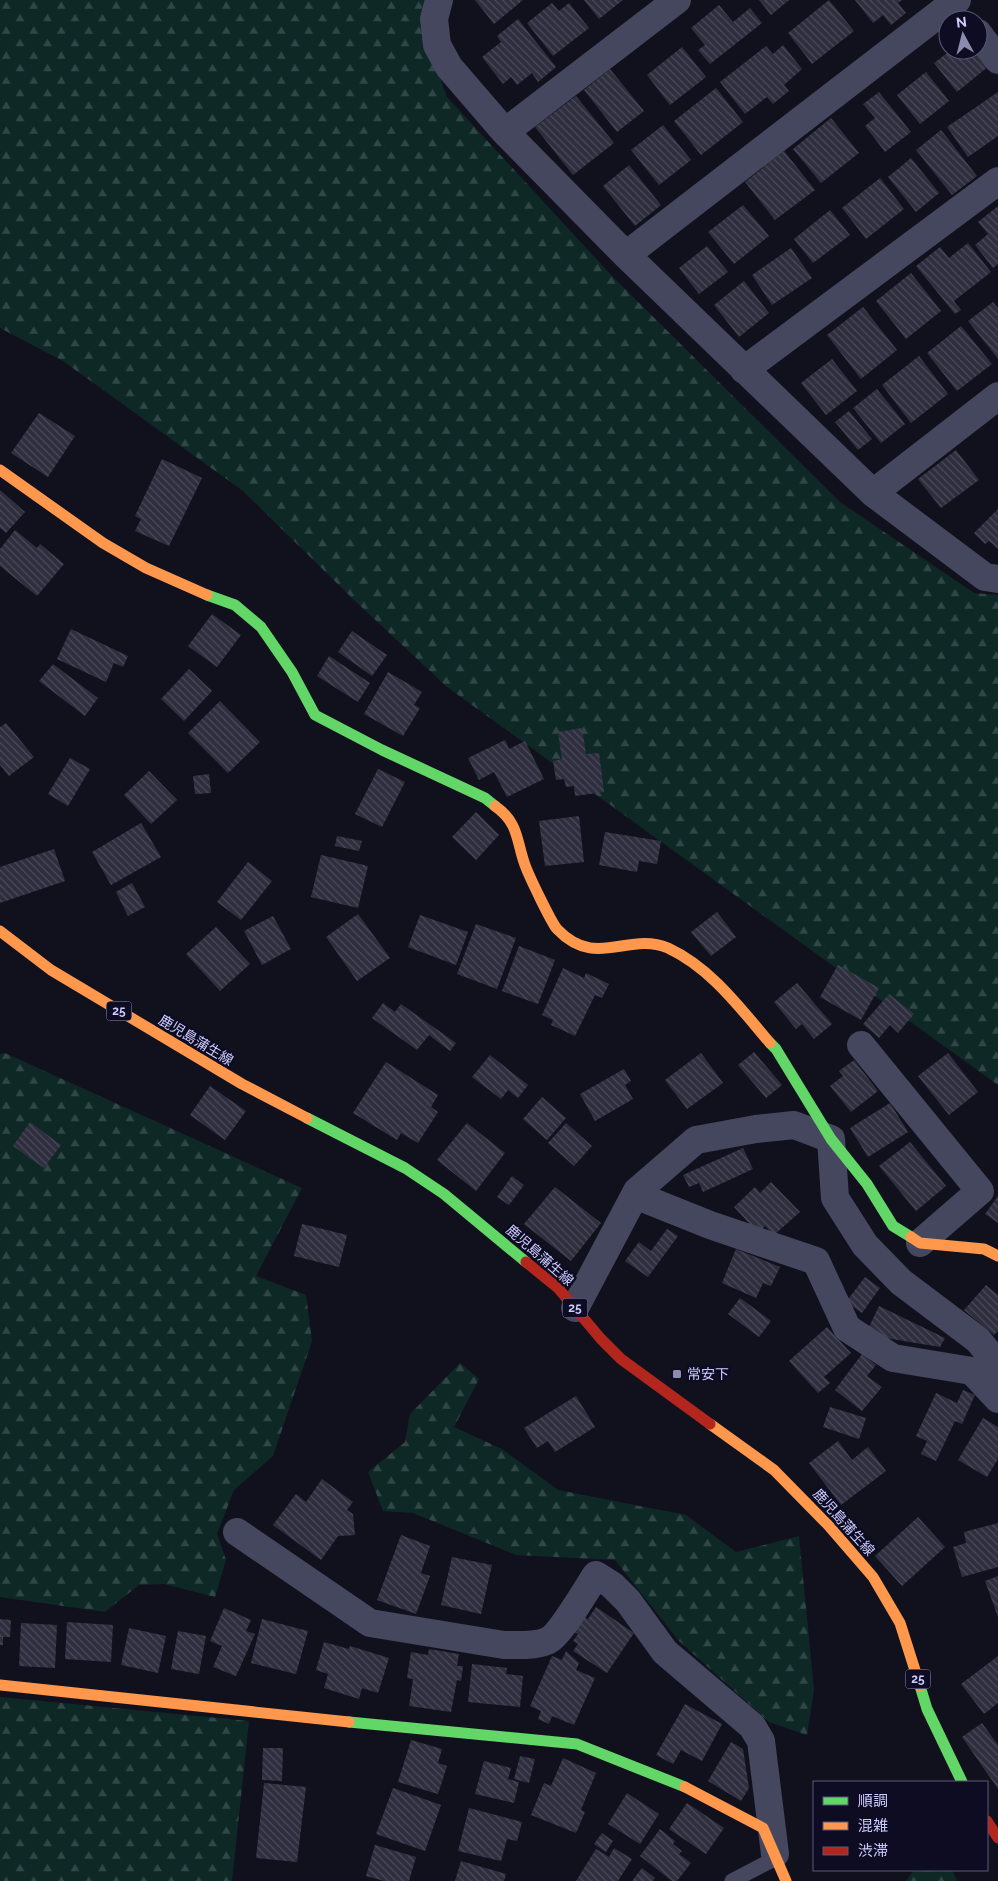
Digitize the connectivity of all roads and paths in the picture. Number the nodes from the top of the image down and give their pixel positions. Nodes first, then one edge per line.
1 (439, 0) edge
2 (677, 0) edge
3 (959, 5) edge
4 (988, 46) edge
5 (998, 60) edge
6 (505, 132) junction
7 (998, 181) edge
8 (626, 254) junction
9 (744, 370) junction
10 (998, 396) edge
11 (0, 470) edge
12 (873, 493) junction
13 (998, 579) edge
14 (0, 931) edge
15 (861, 1045) dead end
16 (831, 1140) junction
17 (635, 1195) junction
18 (920, 1243) junction
19 (998, 1256) edge
20 (575, 1308) junction
21 (998, 1365) edge
22 (998, 1399) edge
23 (237, 1532) dead end
24 (0, 1685) edge
25 (961, 1781) edge
26 (988, 1823) edge
27 (998, 1838) edge
28 (781, 1870) edge
29 (732, 1881) edge

1 - 6 street
2 - 6 street
3 - 8 street
4 - 5 street
6 - 8 street
7 - 9 street
8 - 9 street
9 - 12 street
10 - 12 street
11 - 16 street
12 - 13 street
14 - 20 street, 鹿児島蒲生線 / 25
15 - 18 street
16 - 17 street
16 - 18 street
16 - 21 street
17 - 20 street
17 - 22 street
18 - 19 street
20 - 25 street, 鹿児島蒲生線 / 25
23 - 28 street
24 - 28 street
26 - 27 street
28 - 29 lane

